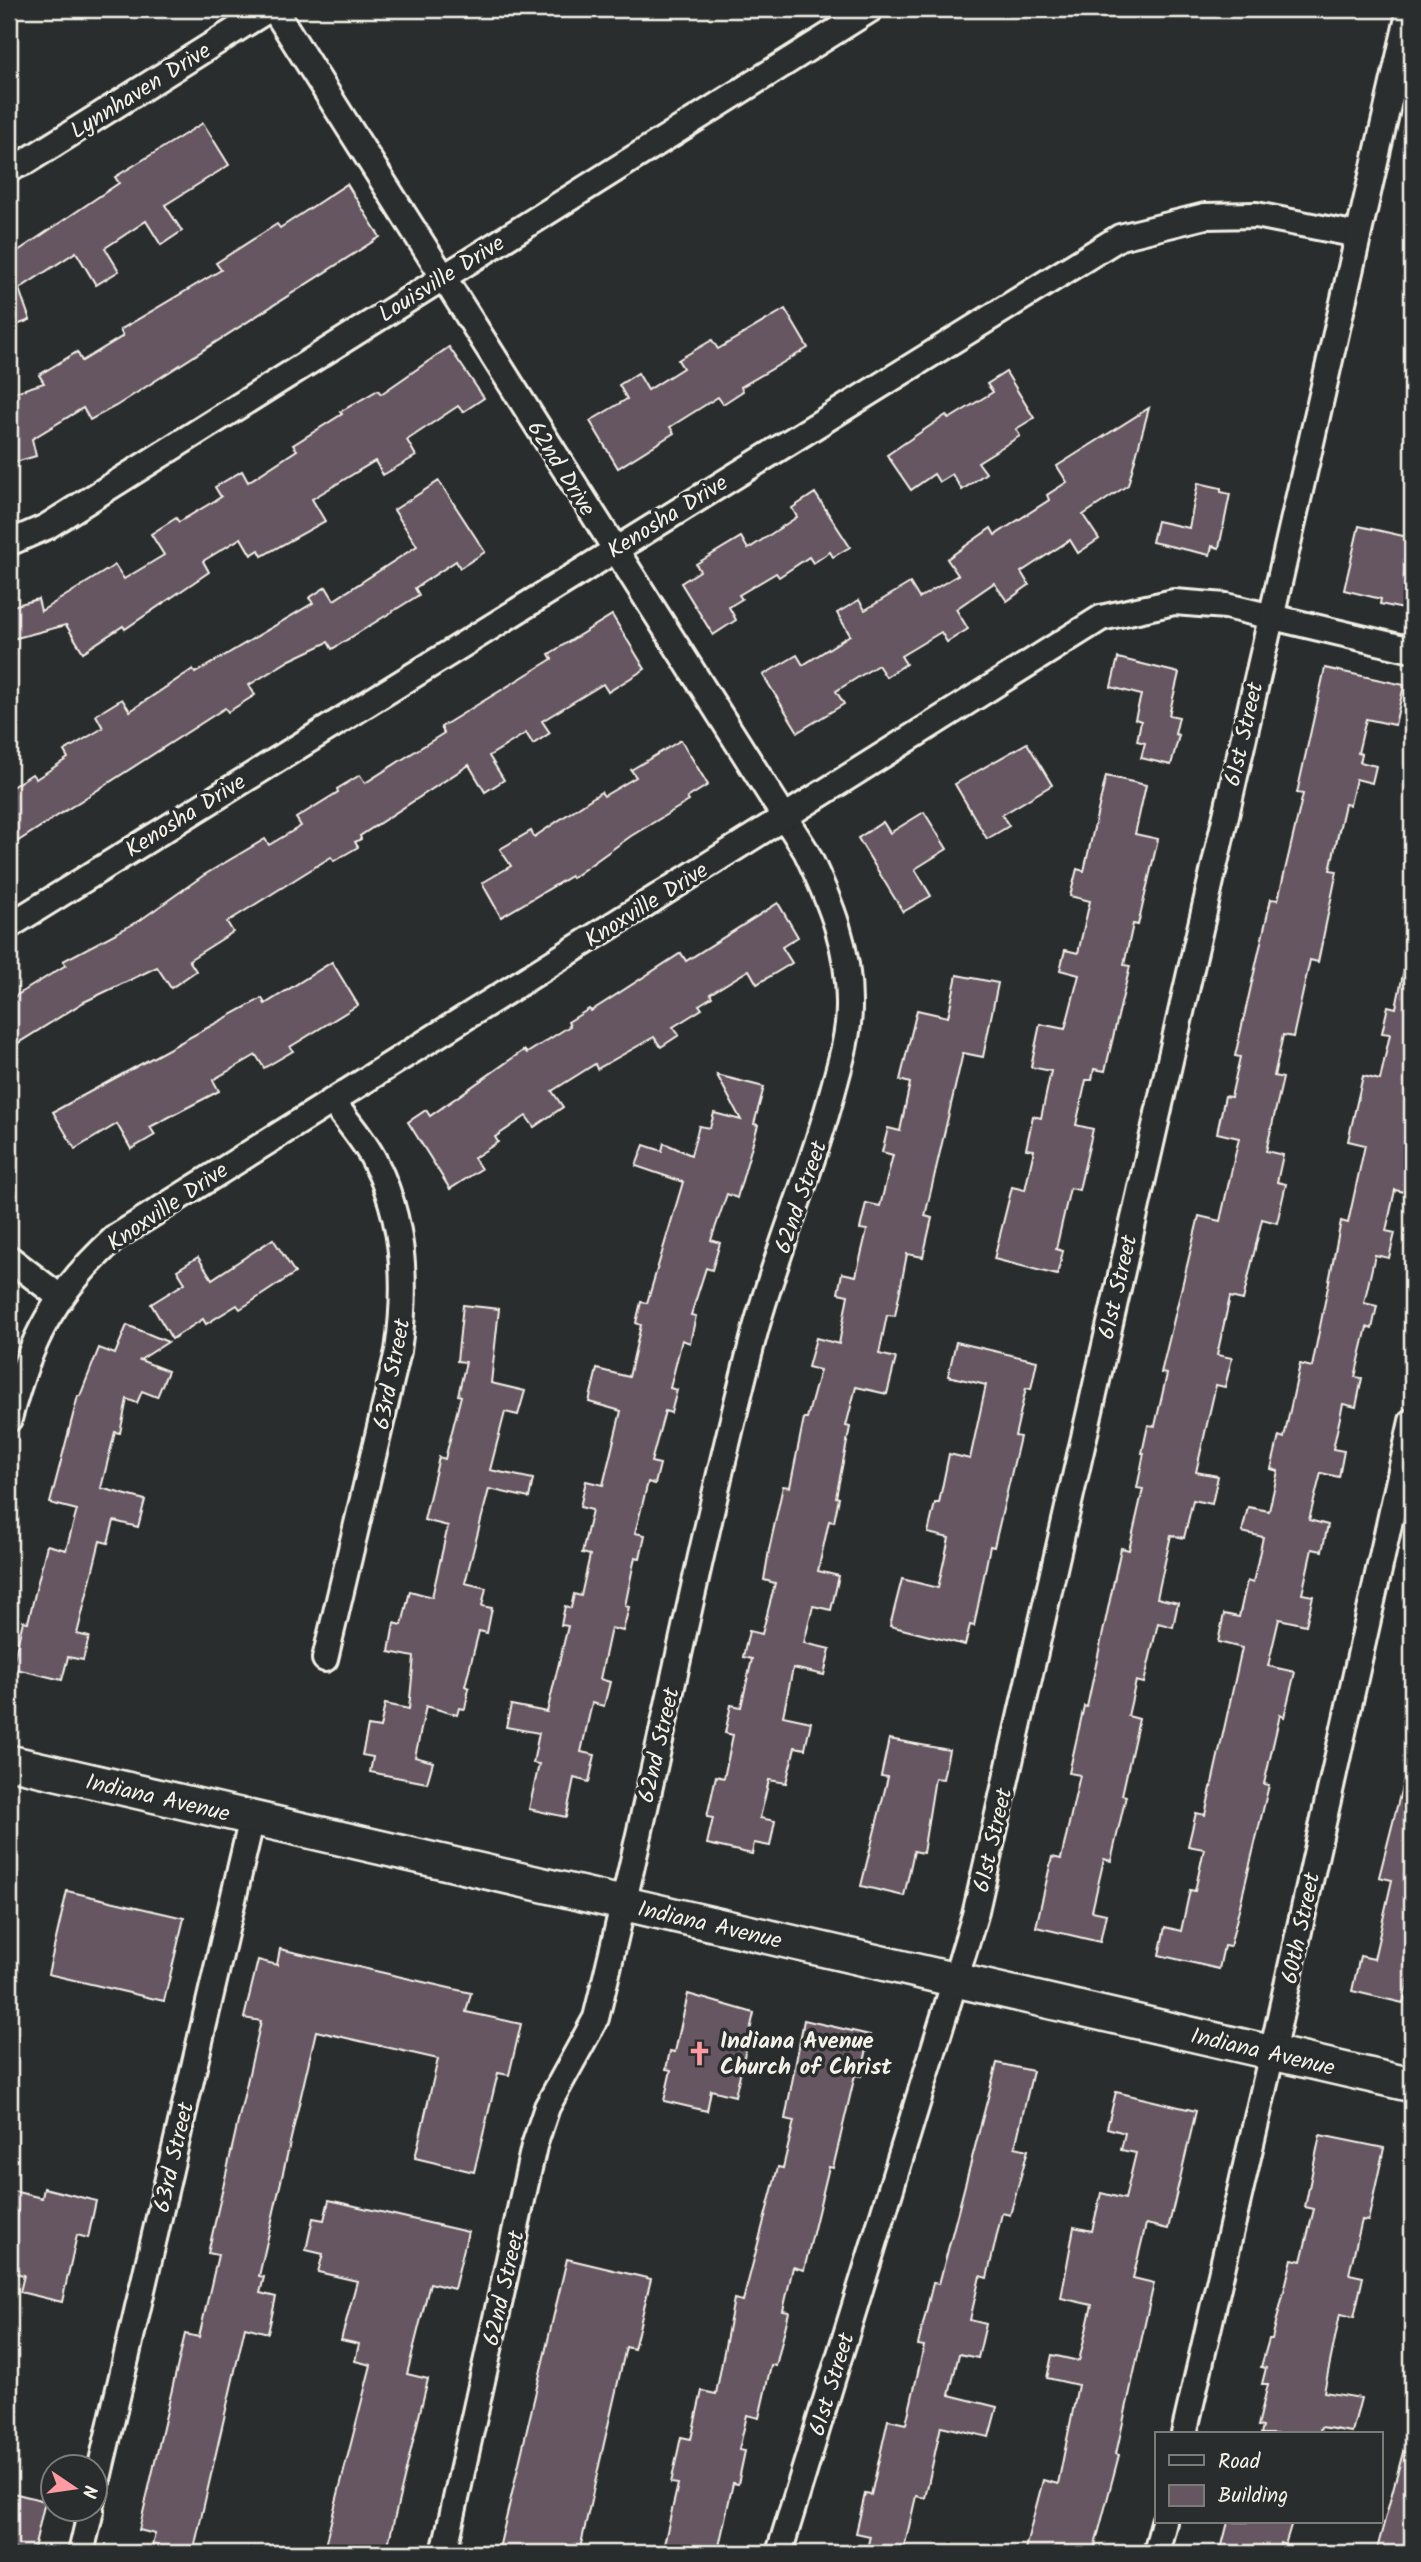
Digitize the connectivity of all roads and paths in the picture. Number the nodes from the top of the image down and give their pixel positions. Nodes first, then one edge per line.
1 (272, 9) edge
2 (871, 9) edge
3 (1410, 9) edge
4 (9, 169) edge
5 (1358, 235) junction
6 (442, 277) junction
7 (9, 543) edge
8 (613, 550) junction
9 (1269, 617) junction
10 (1412, 650) edge
11 (785, 817) junction
12 (9, 926) edge
13 (841, 932) joint
14 (332, 1101) junction
15 (9, 1258) edge
16 (61, 1298) junction
17 (9, 1419) edge
18 (1412, 1421) edge
19 (325, 1659) dead end
20 (9, 1762) edge
21 (252, 1818) junction
22 (623, 1904) junction
23 (954, 1980) junction
24 (1272, 2053) junction
25 (1412, 2085) edge
26 (1184, 2432) edge
27 (104, 2454) edge
28 (88, 2524) edge
29 (1163, 2524) edge
30 (81, 2553) edge
31 (444, 2553) edge
32 (779, 2553) edge
33 (1156, 2553) edge

1 - 4 street, Lynnhaven Drive
1 - 6 street, 62nd Drive
2 - 6 street, Louisville Drive
3 - 5 street, 61st Street
5 - 8 street, Kenosha Drive
5 - 9 street, 61st Street
6 - 7 street, Louisville Drive
6 - 8 street, 62nd Drive
8 - 11 street, 62nd Drive
8 - 12 street, Kenosha Drive
9 - 10 street, Knoxville Drive
9 - 11 street, Knoxville Drive
9 - 23 street, 61st Street
11 - 13 street, 62nd Drive
11 - 14 street, Knoxville Drive
13 - 22 street, 62nd Street
14 - 16 street, Knoxville Drive
14 - 19 street, 63rd Street
15 - 16 street
16 - 17 street, Knoxville Drive
18 - 24 street, 60th Street
20 - 21 main road, Indiana Avenue
21 - 22 main road, Indiana Avenue
21 - 27 street, 63rd Street
22 - 23 main road, Indiana Avenue
22 - 31 street, 62nd Street
23 - 24 main road, Indiana Avenue
23 - 32 street, 61st Street
24 - 25 main road, Indiana Avenue
24 - 26 street, 60th Street
28 - 30 street
29 - 33 street

